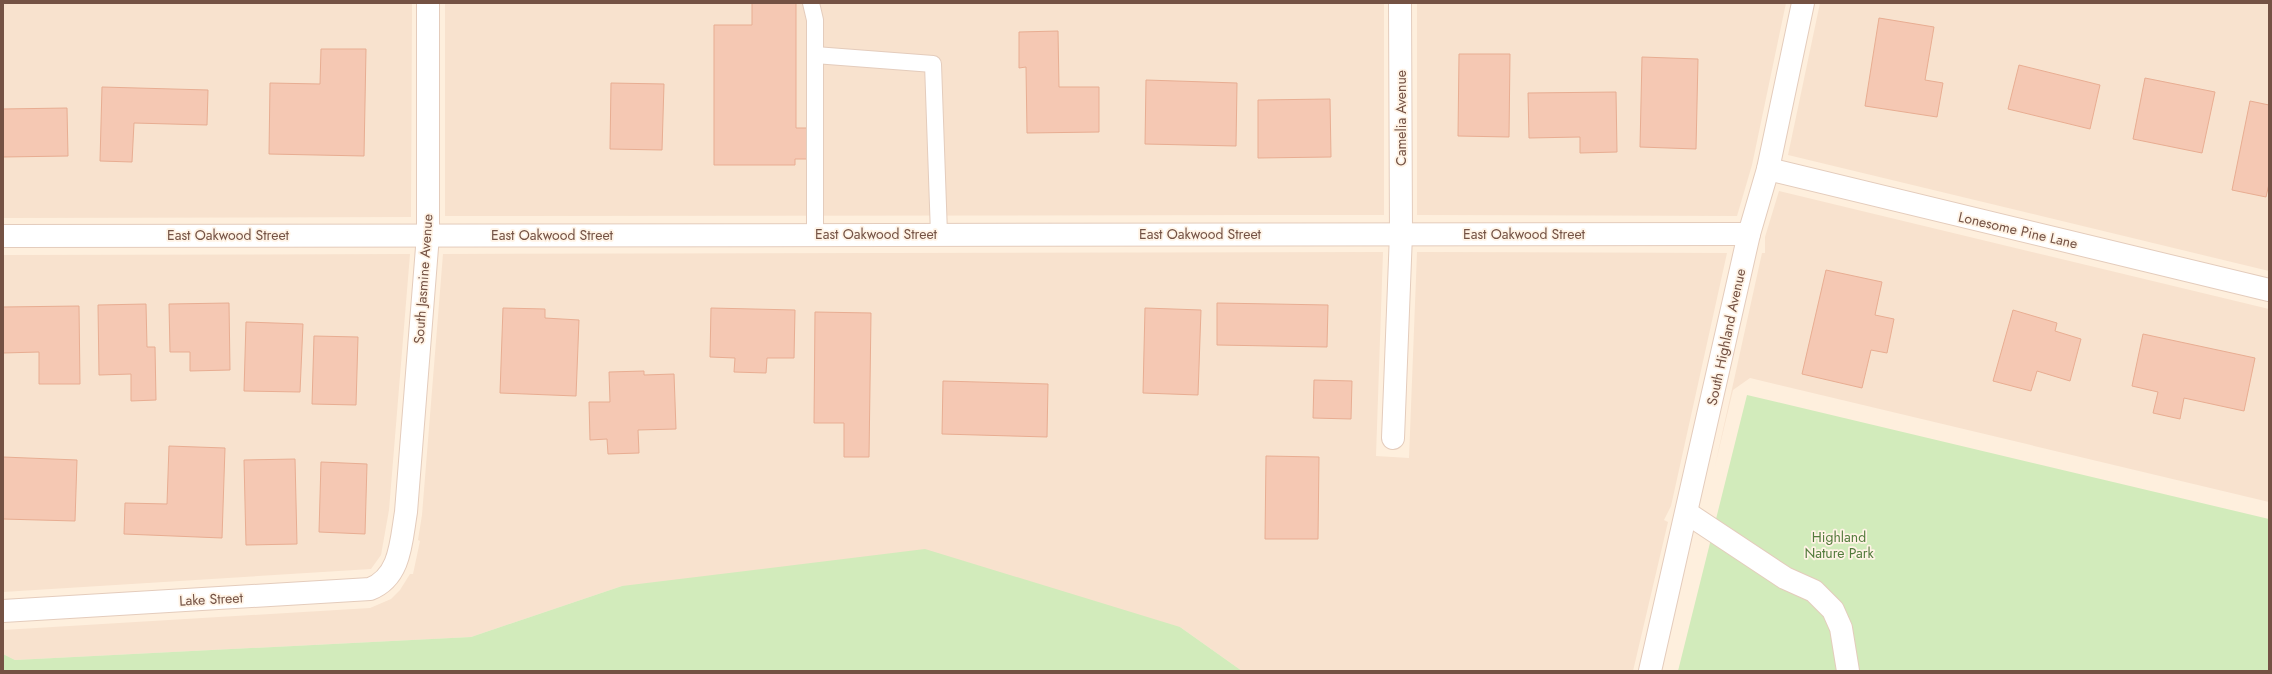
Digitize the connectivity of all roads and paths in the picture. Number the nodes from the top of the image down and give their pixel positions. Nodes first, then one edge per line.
1 (428, 3) edge
2 (811, 3) edge
3 (1400, 3) edge
4 (1803, 3) edge
5 (815, 55) junction
6 (1768, 169) junction
7 (815, 234) junction
8 (939, 234) junction
9 (1401, 234) junction
10 (1749, 234) junction
11 (428, 235) junction
12 (3, 236) edge
13 (2269, 290) edge
14 (1393, 438) dead end
15 (1687, 513) junction
16 (400, 553) joint
17 (3, 611) edge
18 (1650, 671) edge
19 (1848, 671) edge

1 - 11 street, South Jasmine Avenue
2 - 5 lane
3 - 9 street, Camelia Avenue
4 - 6 street, South Highland Avenue
5 - 7 lane
5 - 8 lane
6 - 10 street, South Highland Avenue
6 - 13 street, Lonesome Pine Lane
7 - 8 street, East Oakwood Street
7 - 11 street, East Oakwood Street
8 - 9 street, East Oakwood Street
9 - 10 street, East Oakwood Street
9 - 14 street, Camelia Avenue
10 - 15 street, South Highland Avenue
11 - 12 street, East Oakwood Street
11 - 16 street, South Jasmine Avenue
15 - 18 street, South Highland Avenue
15 - 19 street
16 - 17 street, Lake Street

